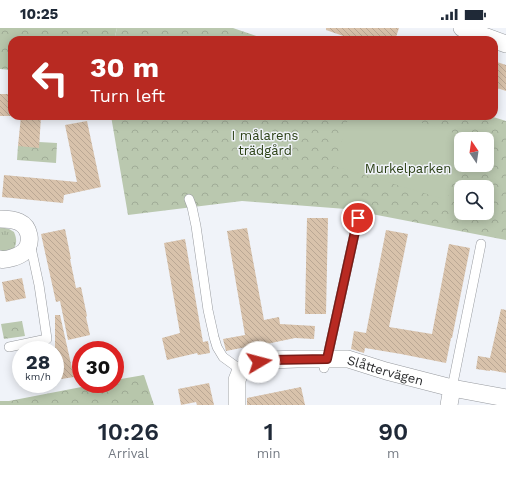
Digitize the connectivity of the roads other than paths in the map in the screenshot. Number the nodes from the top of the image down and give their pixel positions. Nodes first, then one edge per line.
1 (462, 28) edge
2 (484, 36) edge
3 (189, 199) dead end
4 (358, 218) dead end
5 (0, 219) edge
6 (29, 242) junction
7 (481, 244) dead end
8 (0, 260) edge
9 (10, 347) dead end
10 (325, 363) junction
11 (241, 370) junction
12 (452, 388) junction
13 (506, 398) edge
14 (238, 405) edge
15 (449, 405) edge

1 - 2 street
3 - 11 lane
4 - 10 lane
5 - 6 street
6 - 8 street
6 - 9 lane
7 - 12 lane
10 - 11 street, Slåttervägen
10 - 12 street, Slåttervägen
11 - 14 street
12 - 13 street, Slåttervägen
12 - 15 street

